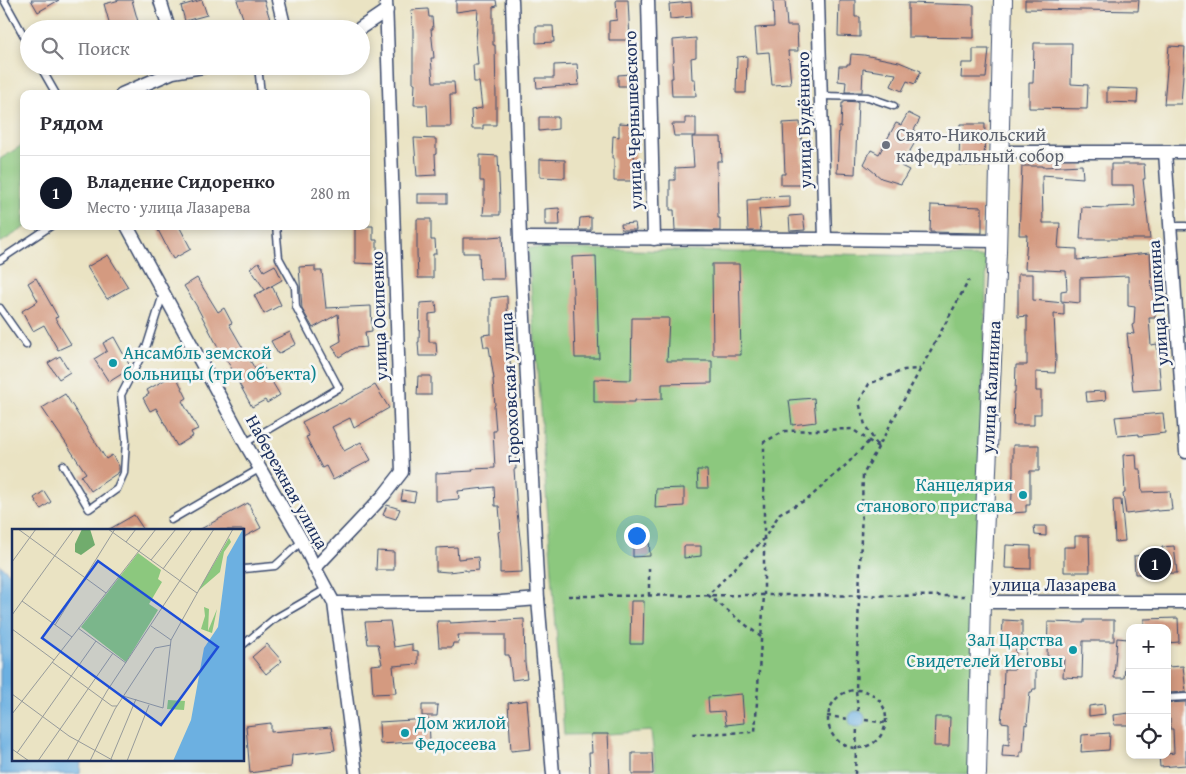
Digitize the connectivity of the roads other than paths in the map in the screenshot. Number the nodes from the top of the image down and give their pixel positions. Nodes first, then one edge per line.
1 (4, 0) edge
2 (160, 0) edge
3 (278, 0) edge
4 (512, 0) edge
5 (648, 0) edge
6 (818, 0) edge
7 (1003, 0) edge
8 (386, 5) edge
9 (166, 20) edge
10 (282, 20) edge
11 (369, 20) edge
12 (20, 29) edge
13 (45, 75) edge
14 (161, 75) edge
15 (259, 75) edge
16 (54, 90) edge
17 (130, 90) edge
18 (261, 90) edge
19 (821, 96) junction
20 (894, 106) dead end
21 (999, 152) junction
22 (1165, 152) junction
23 (1186, 152) edge
24 (1170, 226) junction
25 (1186, 226) edge
26 (46, 230) edge
27 (130, 230) edge
28 (276, 230) edge
29 (520, 238) junction
30 (654, 239) junction
31 (824, 239) junction
32 (997, 241) junction
33 (0, 260) edge
34 (163, 292) junction
35 (0, 308) edge
36 (26, 345) dead end
37 (245, 443) junction
38 (1186, 452) edge
39 (63, 465) dead end
40 (259, 469) junction
41 (171, 520) dead end
42 (302, 541) junction
43 (314, 568) junction
44 (245, 569) edge
45 (326, 589) junction
46 (538, 599) junction
47 (981, 602) junction
48 (1186, 602) edge
49 (334, 603) junction
50 (245, 643) edge
51 (1186, 697) edge
52 (1171, 698) edge
53 (356, 774) edge
54 (553, 774) edge
55 (977, 774) edge

1 - 12 lane
2 - 9 street
3 - 10 street
4 - 29 street, Гороховская улица
5 - 30 street, улица Чернышевского
6 - 19 street, улица Будённого
7 - 21 street, улица Калинина
8 - 11 street
8 - 43 street, улица Осипенко
13 - 16 lane
14 - 17 street
15 - 18 lane
19 - 20 lane
19 - 31 street, улица Будённого
21 - 22 street
21 - 32 street, улица Калинина
22 - 23 street
22 - 24 street, улица Пушкина
24 - 25 lane
24 - 38 street, улица Пушкина
26 - 33 lane
27 - 34 street, Набережная улица
28 - 37 lane
29 - 30 street
29 - 46 street, Гороховская улица
30 - 31 street
31 - 32 street
32 - 47 street, улица Калинина
34 - 37 street, Набережная улица
34 - 39 lane
35 - 36 lane
37 - 40 street, Набережная улица
40 - 41 lane
40 - 42 street, Набережная улица
42 - 43 street, Набережная улица
42 - 44 lane
43 - 45 street, Набережная улица
45 - 49 street, Набережная улица
45 - 50 lane
46 - 49 street
46 - 54 street, Гороховская улица
47 - 48 street, улица Лазарева
47 - 55 street, улица Калинина
49 - 53 street, Набережная улица
51 - 52 lane

